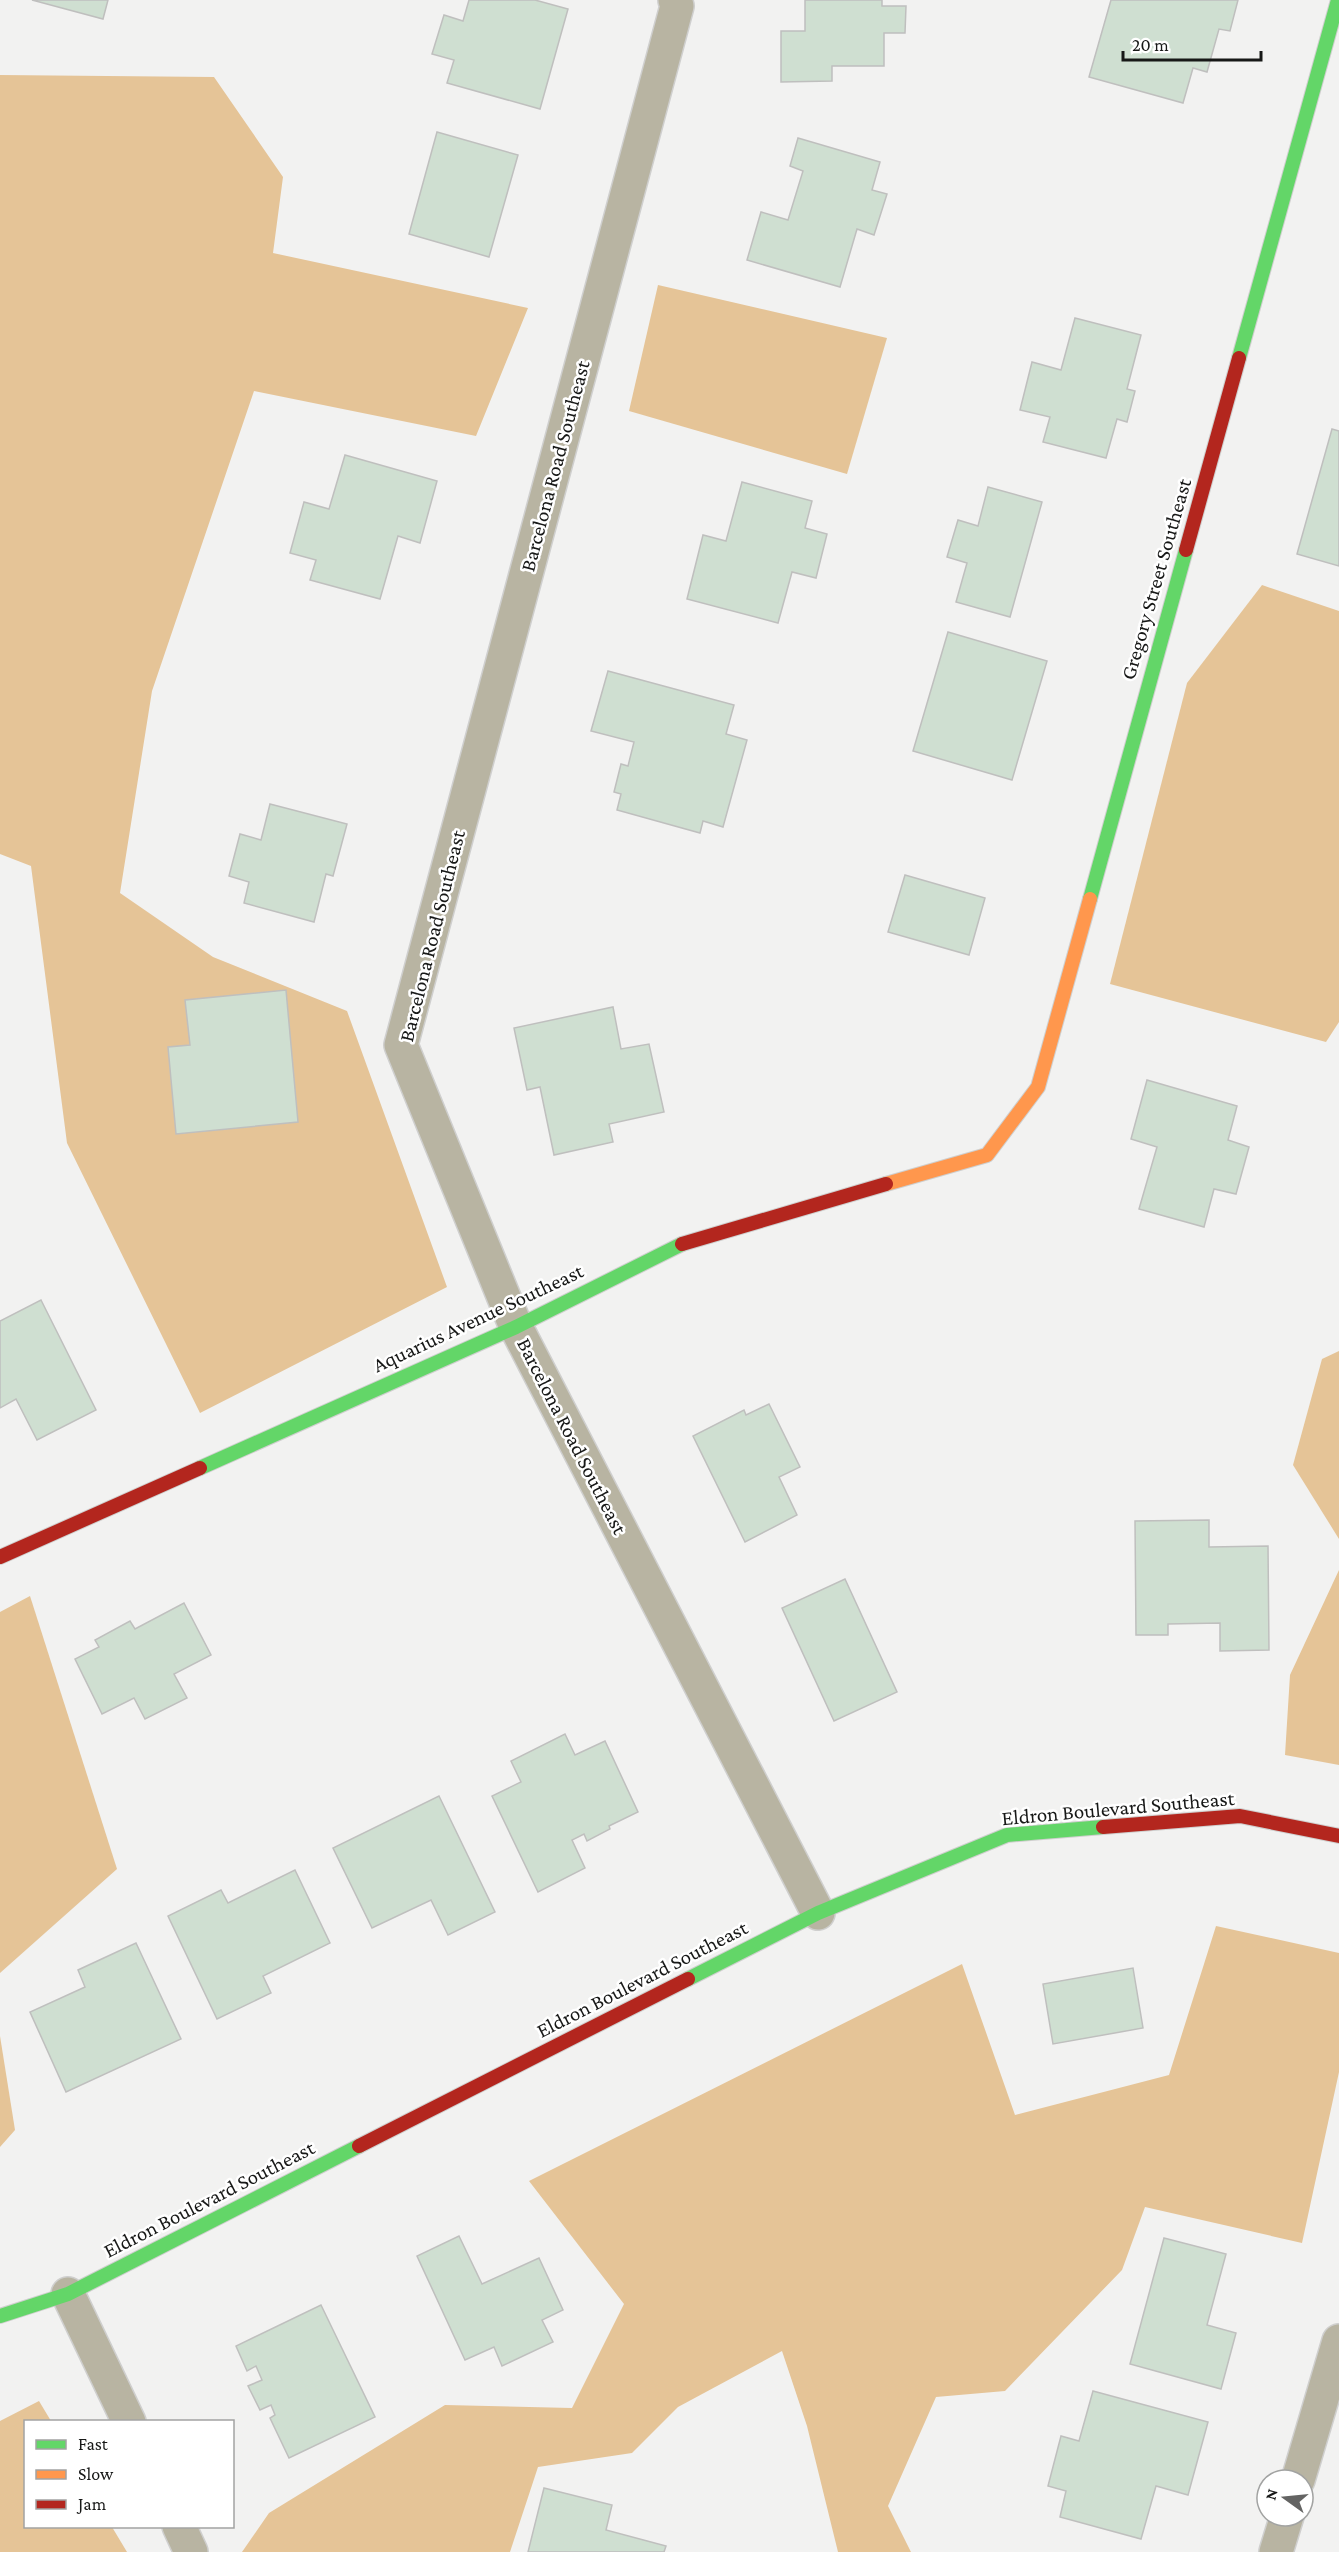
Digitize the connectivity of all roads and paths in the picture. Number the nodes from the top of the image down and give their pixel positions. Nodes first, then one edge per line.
1 (675, 0) edge
2 (1338, 0) edge
3 (987, 1155) joint
4 (516, 1327) junction
5 (0, 1557) edge
6 (1339, 1836) edge
7 (818, 1913) junction
8 (68, 2294) junction
9 (0, 2316) edge
10 (1339, 2341) edge
11 (129, 2420) edge
12 (1302, 2468) edge
13 (180, 2528) edge
14 (1283, 2528) edge
15 (191, 2552) edge
16 (1276, 2552) edge

1 - 4 street, Barcelona Road Southeast
2 - 3 street, Gregory Street Southeast
3 - 4 street, Aquarius Avenue Southeast
4 - 5 street, Aquarius Avenue Southeast
4 - 7 street, Barcelona Road Southeast
6 - 7 street, Eldron Boulevard Southeast
7 - 8 street, Eldron Boulevard Southeast
8 - 9 street, Eldron Boulevard Southeast
8 - 11 street
10 - 12 street
13 - 15 street
14 - 16 street

